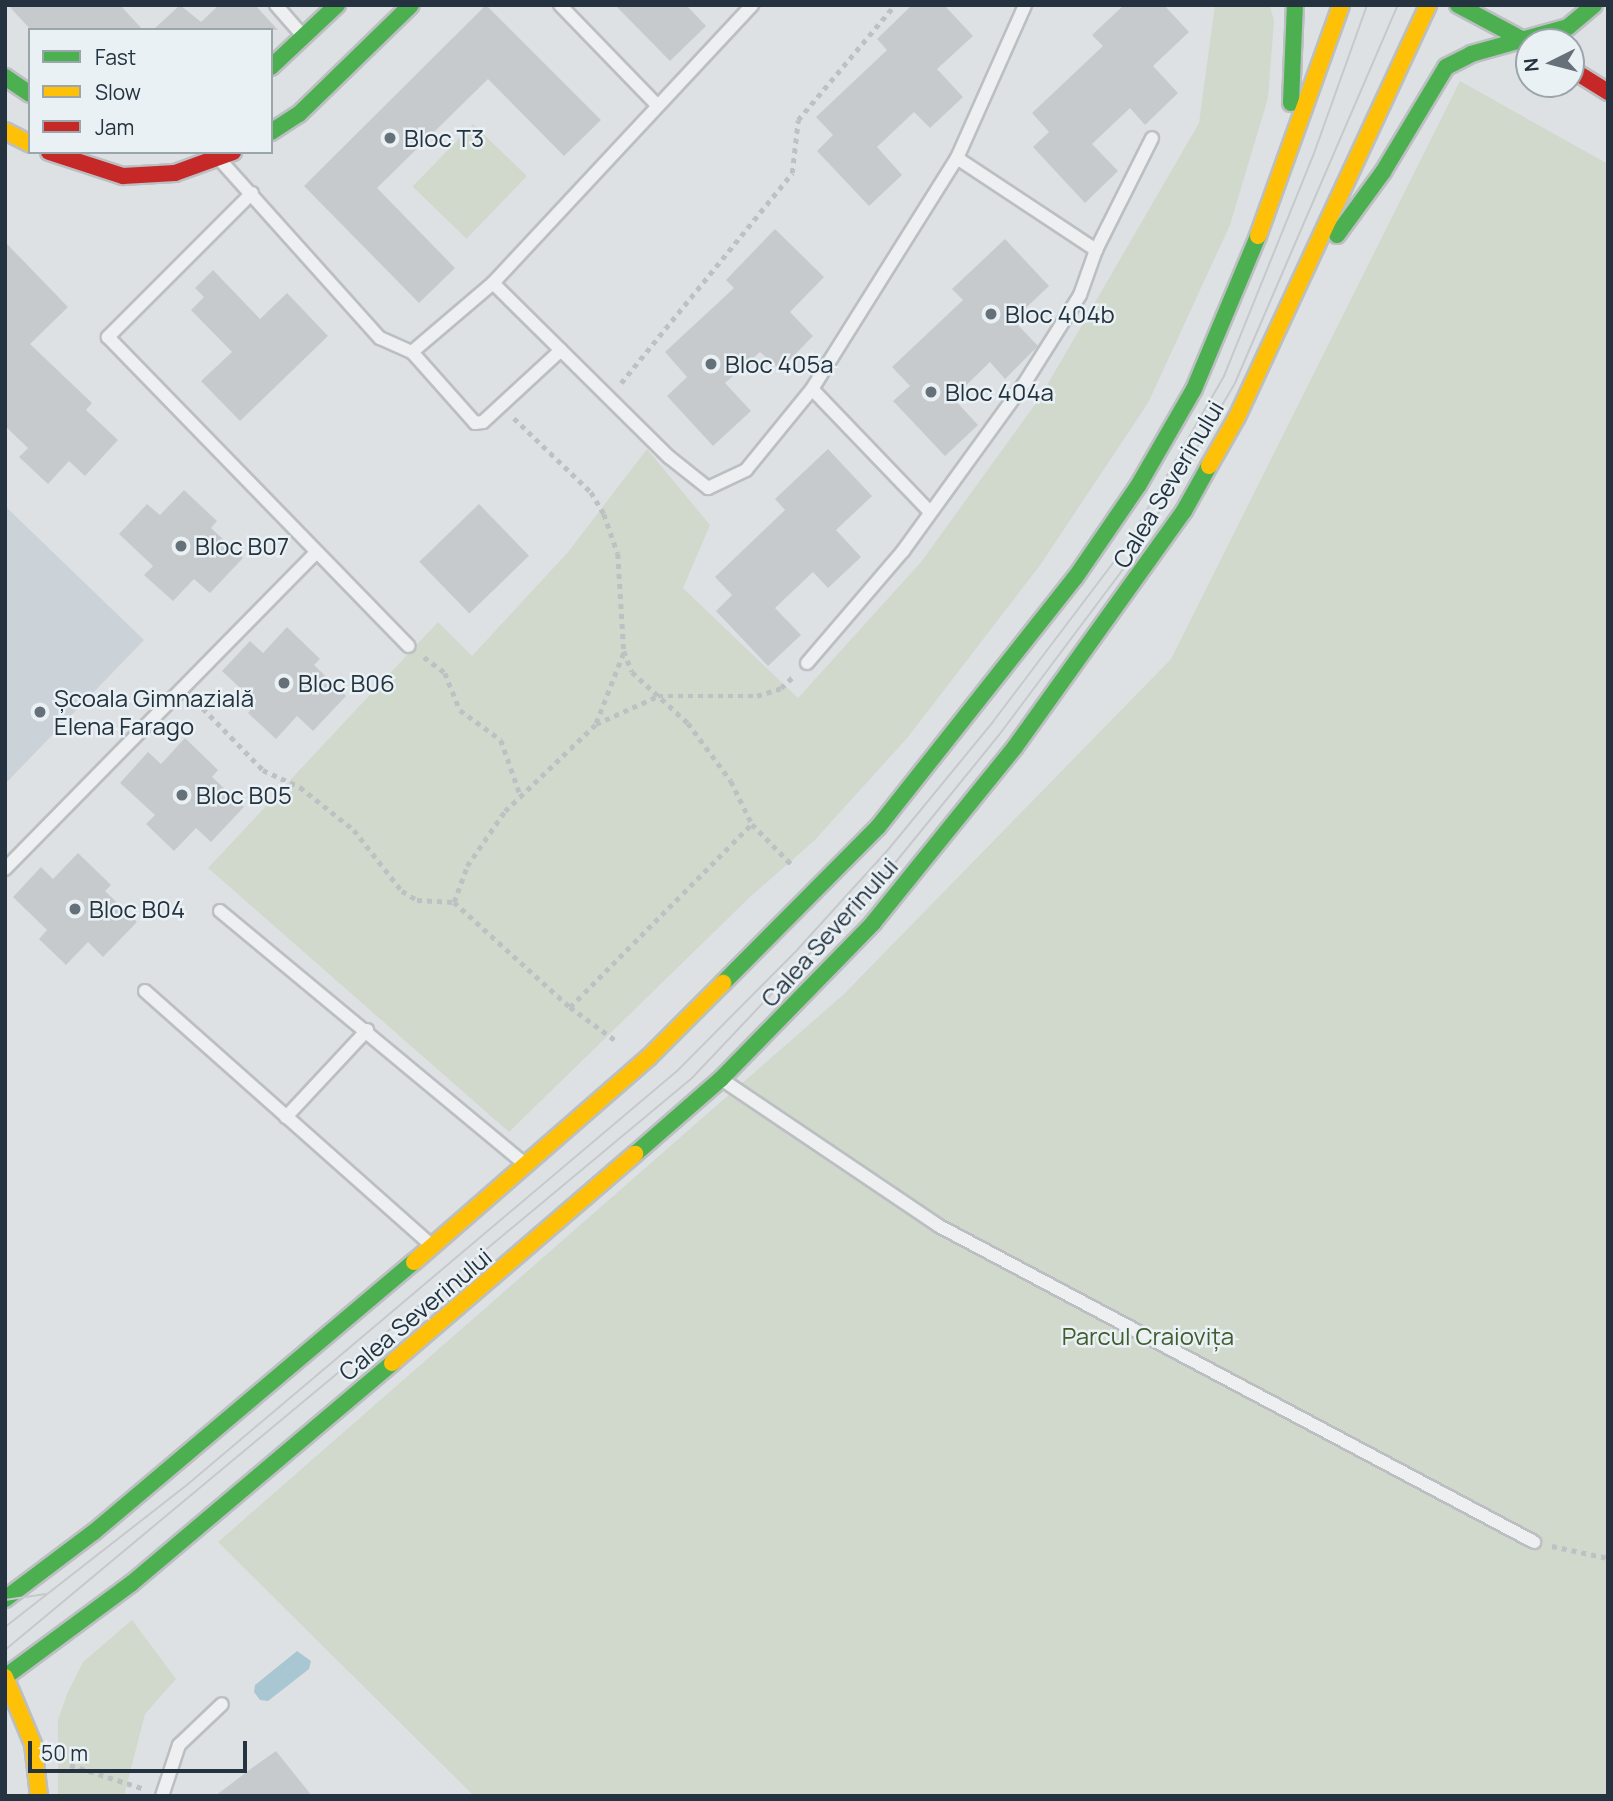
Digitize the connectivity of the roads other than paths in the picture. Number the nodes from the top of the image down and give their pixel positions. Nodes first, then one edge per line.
1 (276, 5) edge
2 (337, 5) edge
3 (411, 5) edge
4 (559, 5) edge
5 (752, 5) edge
6 (1025, 5) edge
7 (1295, 5) edge
8 (1341, 5) edge
9 (1428, 5) edge
10 (1458, 5) edge
11 (1594, 5) edge
12 (1564, 28) edge
13 (1515, 36) edge
14 (303, 37) junction
15 (1515, 45) edge
16 (273, 65) edge
17 (5, 77) edge
18 (1585, 78) edge
19 (1608, 92) edge
20 (28, 93) edge
21 (656, 103) junction
22 (5, 131) edge
23 (273, 131) edge
24 (1152, 138) dead end
25 (28, 143) edge
26 (57, 154) edge
27 (226, 155) edge
28 (75, 158) edge
29 (957, 158) junction
30 (1283, 166) junction
31 (252, 193) junction
32 (1096, 250) junction
33 (493, 283) junction
34 (1296, 292) junction
35 (561, 350) junction
36 (412, 352) junction
37 (812, 389) junction
38 (930, 512) junction
39 (315, 554) junction
40 (409, 646) road end
41 (807, 663) road end
42 (5, 869) edge
43 (220, 911) dead end
44 (145, 991) dead end
45 (367, 1030) junction
46 (720, 1079) junction
47 (286, 1117) junction
48 (528, 1166) junction
49 (434, 1248) junction
50 (1534, 1542) road end
51 (5, 1599) edge
52 (5, 1677) edge
53 (222, 1704) dead end
54 (162, 1795) edge
55 (39, 1796) edge

1 - 14 lane
2 - 14 main road
3 - 23 main road
4 - 21 lane
5 - 21 lane
6 - 29 lane
7 - 30 main road
8 - 30 main road, Calea Severinului
9 - 34 main road, Calea Severinului
10 - 13 main road
11 - 12 main road
14 - 16 main road
15 - 34 main road
17 - 20 main road
18 - 19 main road
21 - 33 lane
22 - 25 main road
24 - 32 lane
26 - 28 main road
27 - 28 main road
27 - 31 lane
29 - 32 lane
29 - 37 lane
30 - 48 main road, Calea Severinului
31 - 36 lane
31 - 39 lane
32 - 38 lane
33 - 35 lane
33 - 36 lane
34 - 46 main road, Calea Severinului
35 - 36 lane
35 - 37 lane
37 - 38 lane
38 - 41 lane
39 - 40 lane
39 - 42 lane
43 - 45 lane
44 - 47 lane
45 - 47 lane
45 - 48 lane
46 - 50 lane
46 - 52 main road, Calea Severinului
47 - 49 lane
48 - 49 main road, Calea Severinului
49 - 51 main road, Calea Severinului
52 - 55 main road
53 - 54 lane

